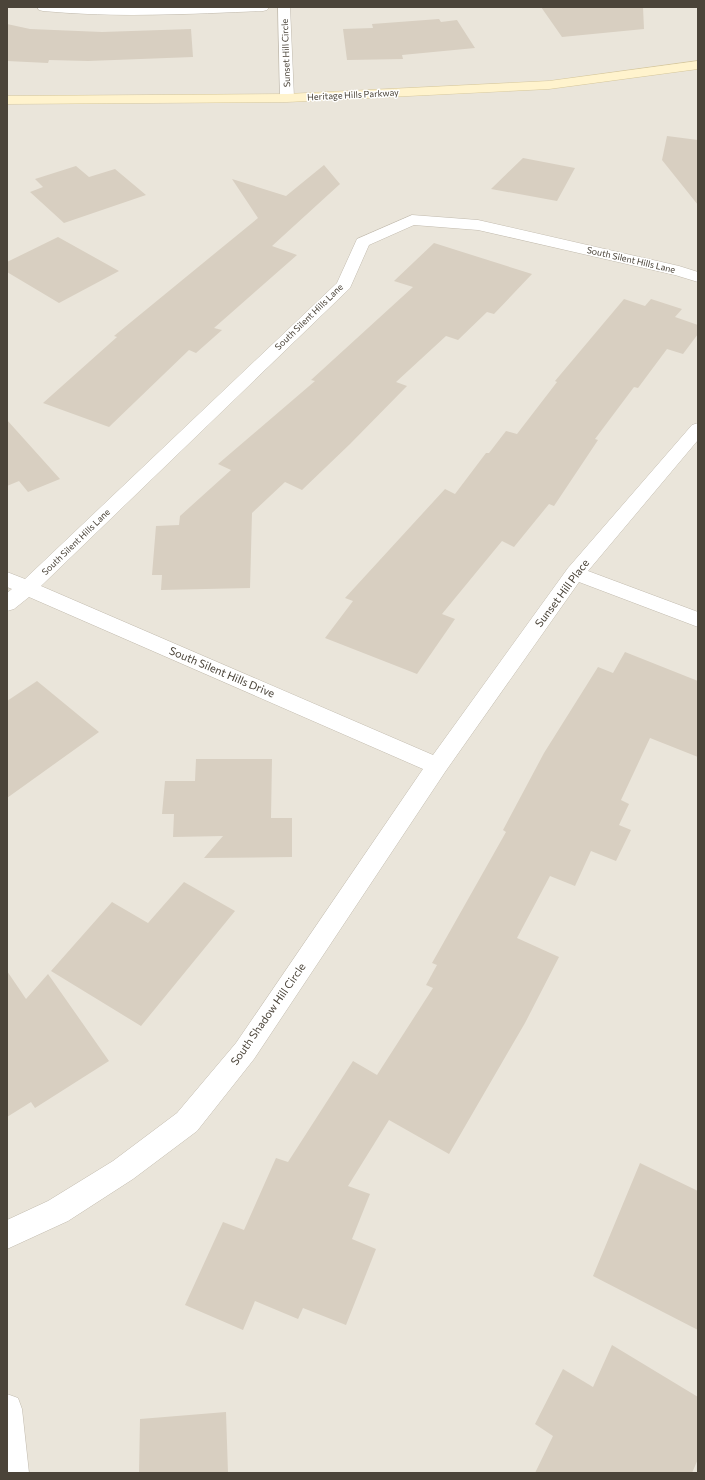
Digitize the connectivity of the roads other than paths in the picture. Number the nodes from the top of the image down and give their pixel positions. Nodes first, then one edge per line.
1 (43, 7) edge
2 (263, 7) edge
3 (284, 7) edge
4 (698, 65) edge
5 (287, 98) junction
6 (7, 100) edge
7 (698, 277) edge
8 (698, 429) edge
9 (575, 573) junction
10 (7, 579) edge
11 (28, 588) junction
12 (7, 604) edge
13 (698, 620) edge
14 (437, 766) junction
15 (7, 1235) edge
16 (7, 1409) edge
17 (13, 1473) edge

1 - 2 street
3 - 5 street, Sunset Hill Circle
4 - 5 street, Heritage Hills Parkway
5 - 6 street, Heritage Hills Parkway
7 - 11 street, South Silent Hills Lane
8 - 9 street, Sunset Hill Place
9 - 13 street
9 - 14 street, Sunset Hill Place
10 - 11 street, South Silent Hills Drive
11 - 12 street, South Silent Hills Lane
11 - 14 street, South Silent Hills Drive
14 - 15 street, South Shadow Hill Circle
16 - 17 street

